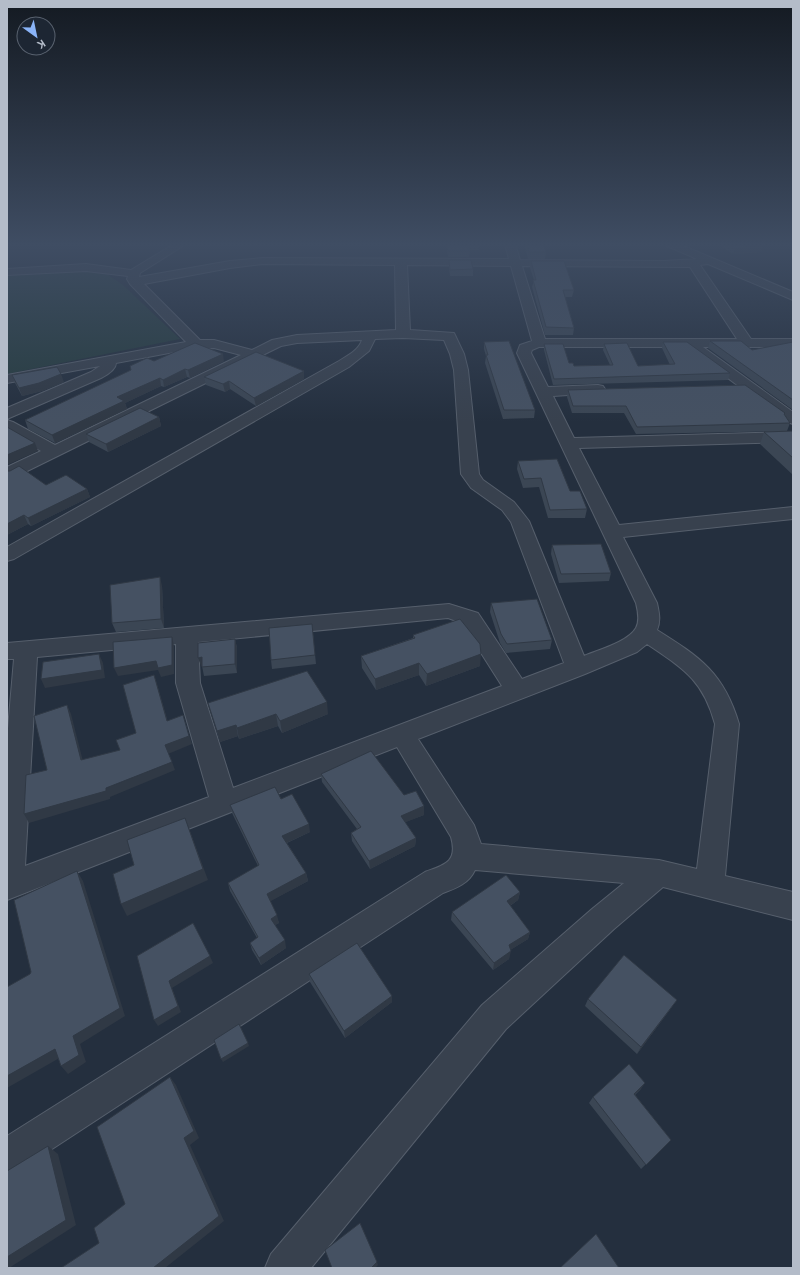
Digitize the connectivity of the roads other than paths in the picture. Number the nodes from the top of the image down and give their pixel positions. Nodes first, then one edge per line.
1 (158, 304) edge
2 (402, 304) edge
3 (528, 304) edge
4 (720, 304) edge
5 (403, 334) junction
6 (369, 337) junction
7 (689, 342) junction
8 (746, 342) junction
9 (539, 343) junction
10 (793, 343) edge
11 (196, 344) junction
12 (253, 354) junction
13 (112, 359) junction
14 (7, 379) edge
15 (724, 386) edge
16 (747, 386) junction
17 (610, 389) edge
18 (542, 392) junction
19 (7, 414) edge
20 (793, 419) edge
21 (7, 425) edge
22 (793, 437) edge
23 (568, 443) junction
24 (54, 451) junction
25 (7, 474) edge
26 (793, 513) edge
27 (611, 532) junction
28 (7, 555) edge
29 (645, 632) junction
30 (187, 635) junction
31 (16, 651) edge
32 (577, 668) junction
33 (517, 690) junction
34 (402, 734) junction
35 (224, 802) junction
36 (467, 856) junction
37 (659, 873) junction
38 (8, 886) edge
39 (710, 886) junction
40 (793, 906) edge
41 (7, 1157) edge
42 (285, 1268) edge

1 - 11 street
2 - 5 street
3 - 9 street
4 - 8 street
5 - 6 street
5 - 32 street
6 - 12 street
6 - 28 street
7 - 8 street
7 - 9 street
7 - 16 street
8 - 10 street
9 - 18 street
11 - 12 street
11 - 13 street
12 - 24 street
13 - 14 street
13 - 19 street
15 - 16 street
16 - 20 street
17 - 18 street
18 - 23 street
21 - 24 street
22 - 23 street
23 - 27 street
24 - 25 street
26 - 27 street
27 - 29 street
29 - 32 street
29 - 39 street
30 - 31 street
30 - 33 street
30 - 35 street
31 - 38 street
32 - 33 street
33 - 34 street
34 - 35 street
34 - 36 street
35 - 38 street
36 - 37 street
36 - 41 street
37 - 39 street
37 - 42 street
39 - 40 street

